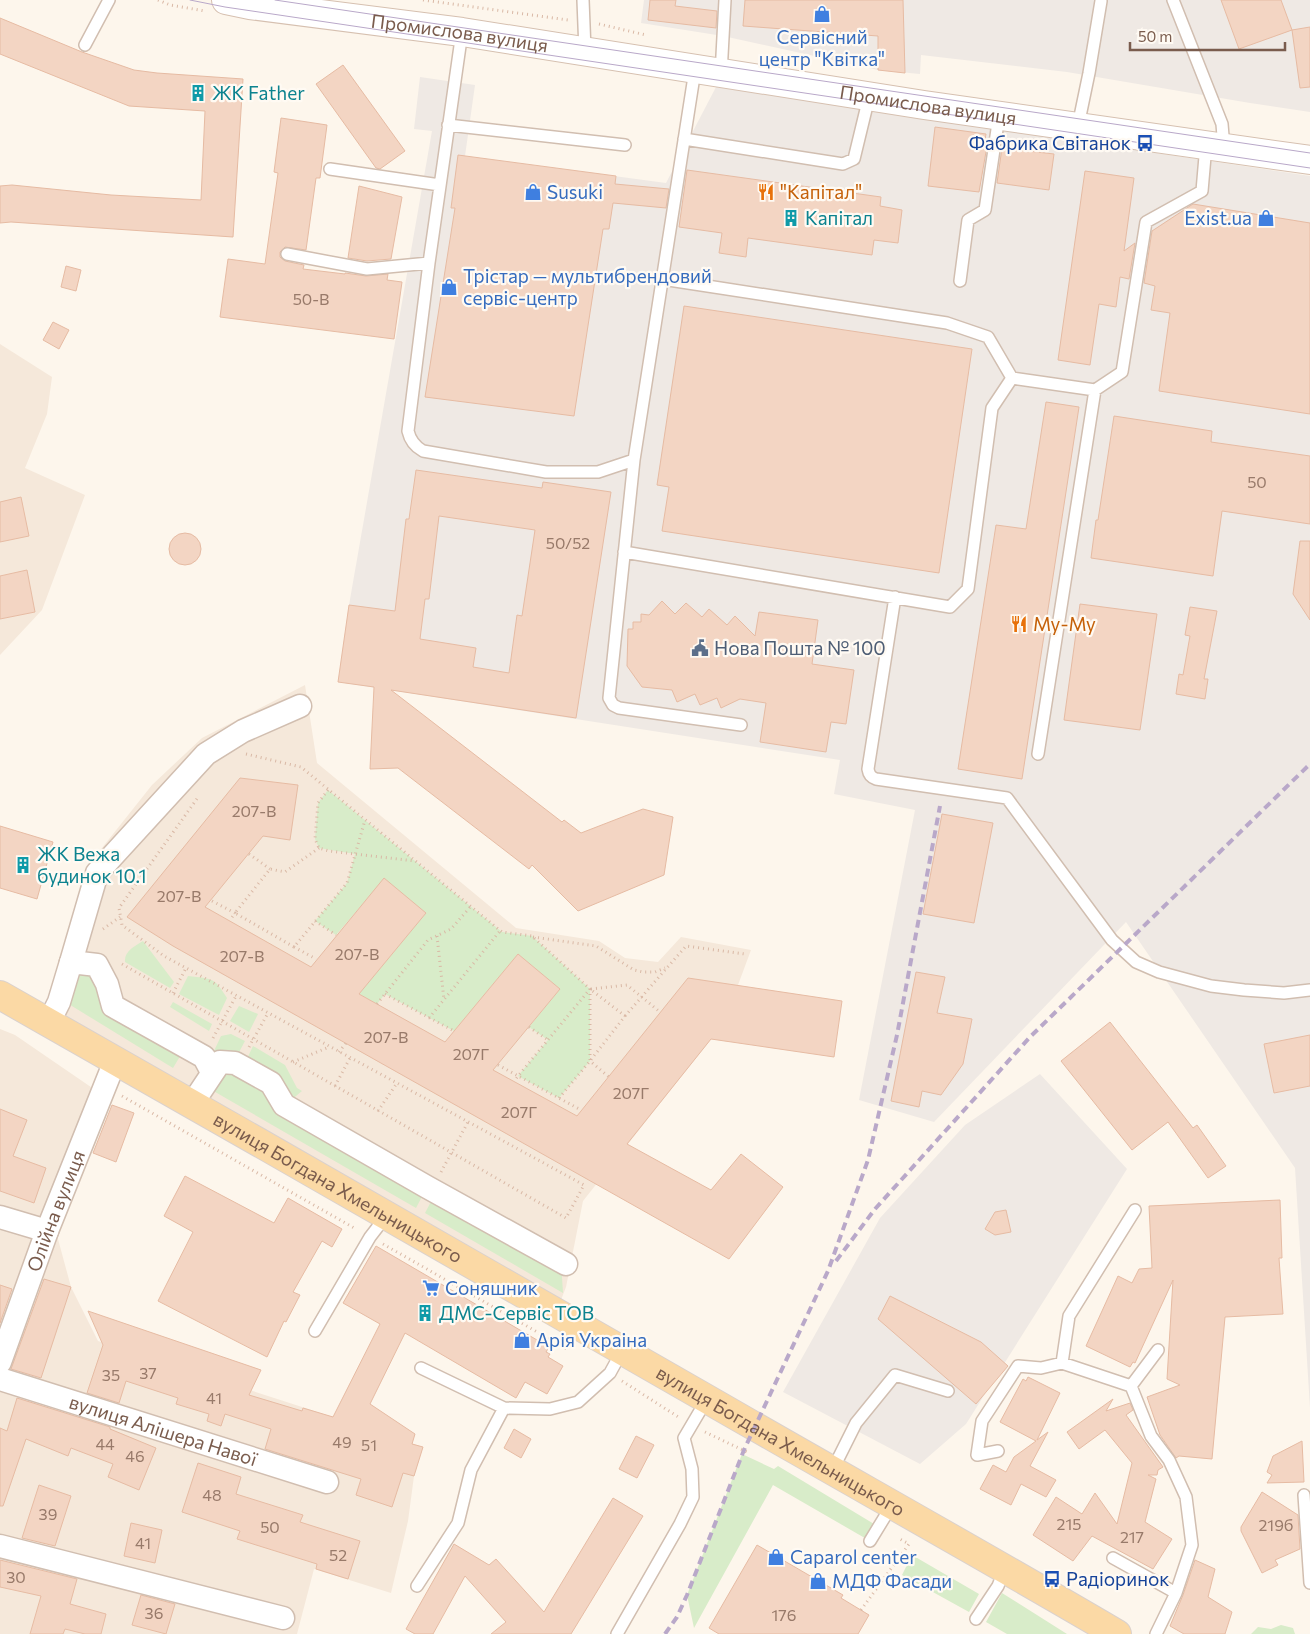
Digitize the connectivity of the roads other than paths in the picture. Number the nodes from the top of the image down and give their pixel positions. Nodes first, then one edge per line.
1 (110, 0) edge
2 (226, 0) edge
3 (583, 0) edge
4 (725, 0) edge
5 (1173, 0) edge
6 (1101, 1) edge
7 (462, 32) junction
8 (85, 45) dead end
9 (584, 52) junction
10 (695, 70) junction
11 (721, 74) junction
12 (869, 95) junction
13 (999, 114) junction
14 (448, 125) junction
15 (1078, 126) junction
16 (684, 139) junction
17 (625, 145) dead end
18 (1215, 146) junction
19 (1310, 160) edge
20 (330, 169) dead end
21 (440, 185) junction
22 (287, 254) dead end
23 (429, 262) junction
24 (662, 279) junction
25 (960, 281) dead end
26 (1012, 378) junction
27 (1094, 390) junction
28 (634, 460) junction
29 (624, 552) junction
30 (894, 597) junction
31 (300, 706) dead end
32 (741, 725) dead end
33 (1038, 754) dead end
34 (71, 962) junction
35 (1310, 990) edge
36 (0, 995) edge
37 (49, 1022) junction
38 (115, 1061) junction
39 (212, 1072) junction
40 (192, 1104) junction
41 (1135, 1210) dead end
42 (387, 1215) junction
43 (0, 1217) edge
44 (47, 1231) junction
45 (566, 1264) dead end
46 (315, 1331) dead end
47 (1158, 1350) dead end
48 (616, 1361) junction
49 (0, 1362) edge
50 (1062, 1364) junction
51 (421, 1368) dead end
52 (0, 1378) edge
53 (1132, 1386) junction
54 (948, 1391) dead end
55 (707, 1399) junction
56 (504, 1408) junction
57 (998, 1451) dead end
58 (832, 1471) junction
59 (327, 1482) dead end
60 (1304, 1495) dead end
61 (892, 1505) junction
62 (870, 1541) dead end
63 (0, 1546) edge
64 (1113, 1558) dead end
65 (1005, 1568) junction
66 (1310, 1583) edge
67 (417, 1586) dead end
68 (1176, 1593) junction
69 (283, 1618) dead end
70 (976, 1619) dead end
71 (617, 1634) edge
72 (1117, 1634) edge
73 (1156, 1634) edge

1 - 8 lane
2 - 7 main road, Промислова вулиця
3 - 9 lane
4 - 11 lane
5 - 18 lane
6 - 15 lane
7 - 9 main road, Промислова вулиця
7 - 14 lane
9 - 10 main road, Промислова вулиця
10 - 11 main road, Промислова вулиця
10 - 16 lane
11 - 12 main road, Промислова вулиця
12 - 13 main road, Промислова вулиця
12 - 16 lane
13 - 15 main road, Промислова вулиця
13 - 25 lane
14 - 17 lane
14 - 21 lane
15 - 18 main road, Промислова вулиця
16 - 24 lane
18 - 19 main road, Промислова вулиця
18 - 27 lane
20 - 21 lane
21 - 23 lane
22 - 23 lane
23 - 28 lane
24 - 26 lane
24 - 28 lane
26 - 27 lane
26 - 30 lane
27 - 33 lane
28 - 29 lane
29 - 30 lane
29 - 32 lane
30 - 35 lane
31 - 34 street
34 - 37 street
34 - 39 street
36 - 37 main road, вулиця Богдана Хмельницького
37 - 38 main road, вулиця Богдана Хмельницького
38 - 40 main road, вулиця Богдана Хмельницького
38 - 44 street, Олійна вулиця
39 - 40 street
39 - 45 street
40 - 42 main road, вулиця Богдана Хмельницького
41 - 50 lane
42 - 46 lane
42 - 48 main road, вулиця Богдана Хмельницького
43 - 44 street
44 - 49 street, Олійна вулиця
47 - 53 lane
48 - 55 main road, вулиця Богдана Хмельницького
48 - 56 lane
50 - 53 lane
50 - 57 lane
51 - 56 lane
52 - 59 street, вулиця Алішера Навої
53 - 68 lane
54 - 58 lane
55 - 58 main road, вулиця Богдана Хмельницького
55 - 71 lane
56 - 67 lane
58 - 61 main road, вулиця Богдана Хмельницького
60 - 66 lane
61 - 62 lane
61 - 65 main road, вулиця Богдана Хмельницького
63 - 69 street
64 - 68 lane
65 - 70 lane
65 - 72 main road, вулиця Богдана Хмельницького
68 - 73 lane

